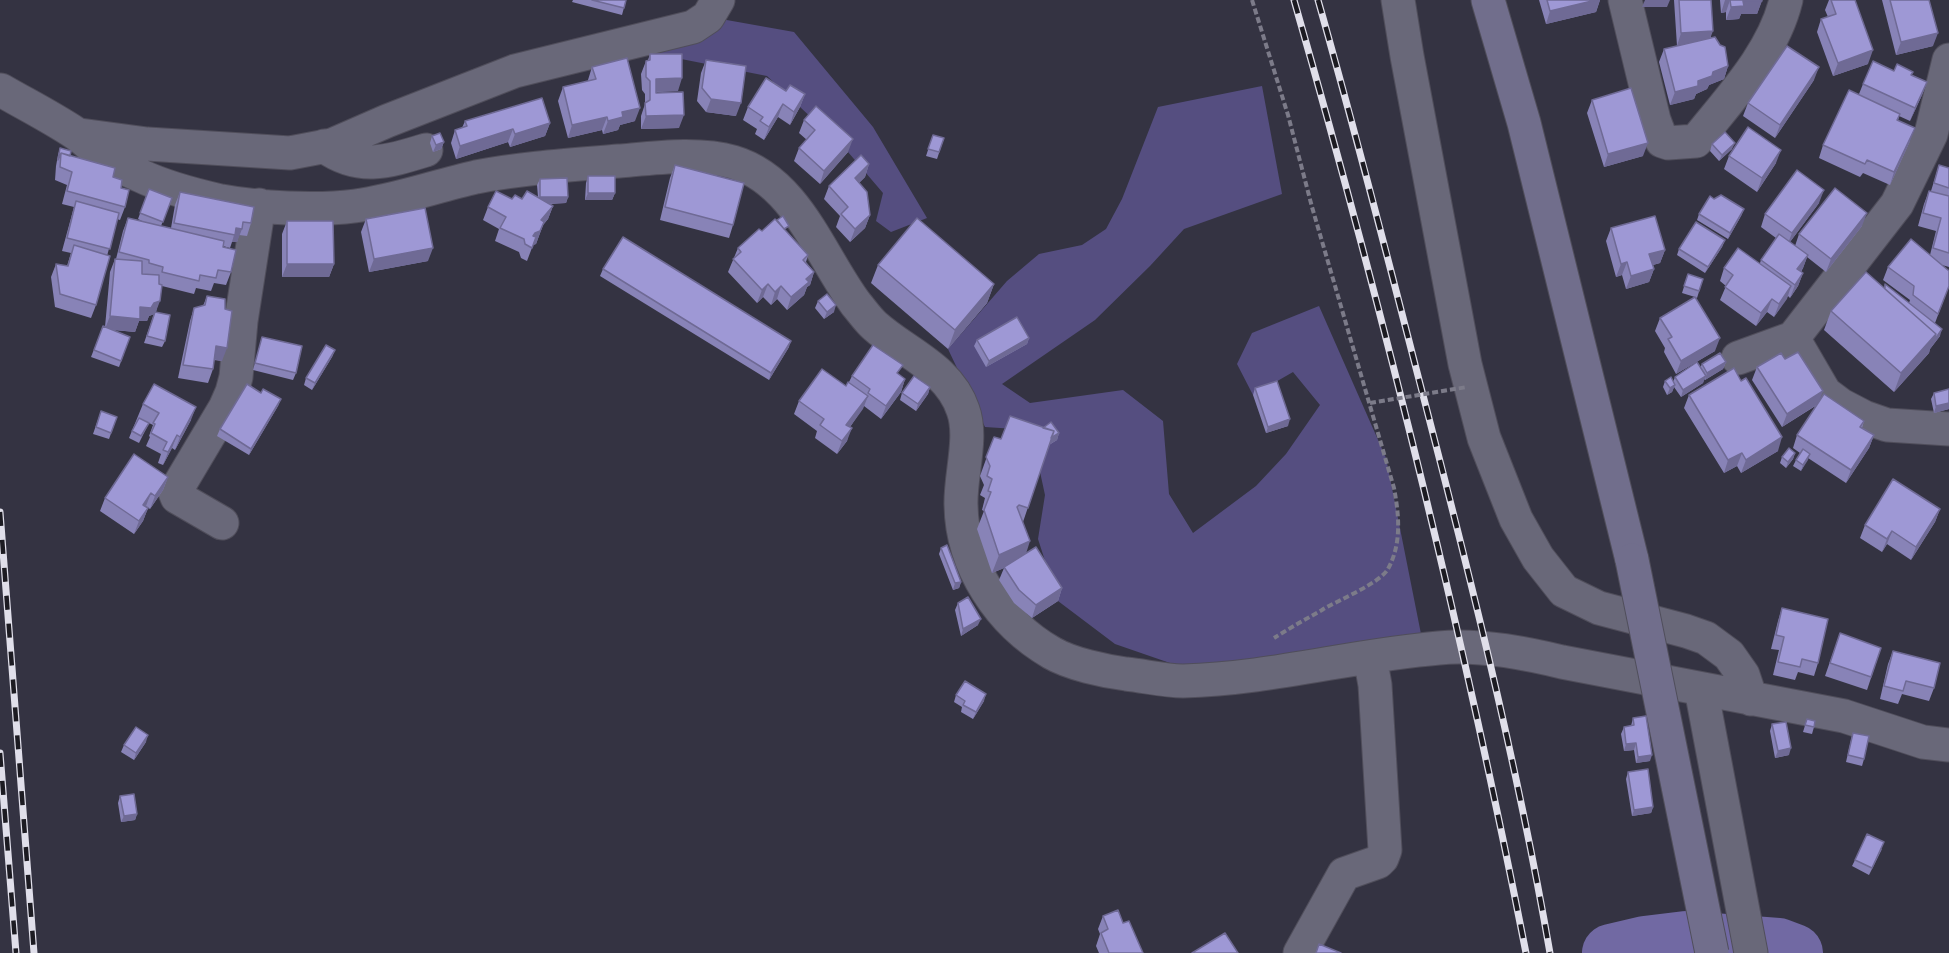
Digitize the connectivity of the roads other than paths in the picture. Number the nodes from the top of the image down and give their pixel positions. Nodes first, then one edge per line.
1 (718, 0) edge
2 (1398, 0) edge
3 (1488, 0) edge
4 (1625, 0) edge
5 (1786, 0) edge
6 (1949, 60) edge
7 (0, 90) edge
8 (80, 135) junction
9 (324, 146) junction
10 (426, 150) dead end
11 (260, 205) junction
12 (1793, 338) junction
13 (1738, 358) dead end
14 (1949, 429) edge
15 (222, 523) dead end
16 (1370, 657) junction
17 (1701, 689) junction
18 (1751, 699) junction
19 (1949, 744) edge
20 (1300, 953) edge
21 (1712, 953) edge
22 (1751, 953) edge

1 - 9 street
2 - 18 street
3 - 21 street, bridge
4 - 5 street
6 - 12 street
7 - 8 street
8 - 9 street
8 - 11 street
9 - 10 street
11 - 15 street
11 - 16 street
12 - 13 street
12 - 14 street
16 - 17 street
16 - 20 street
17 - 18 street
17 - 22 street
18 - 19 street

